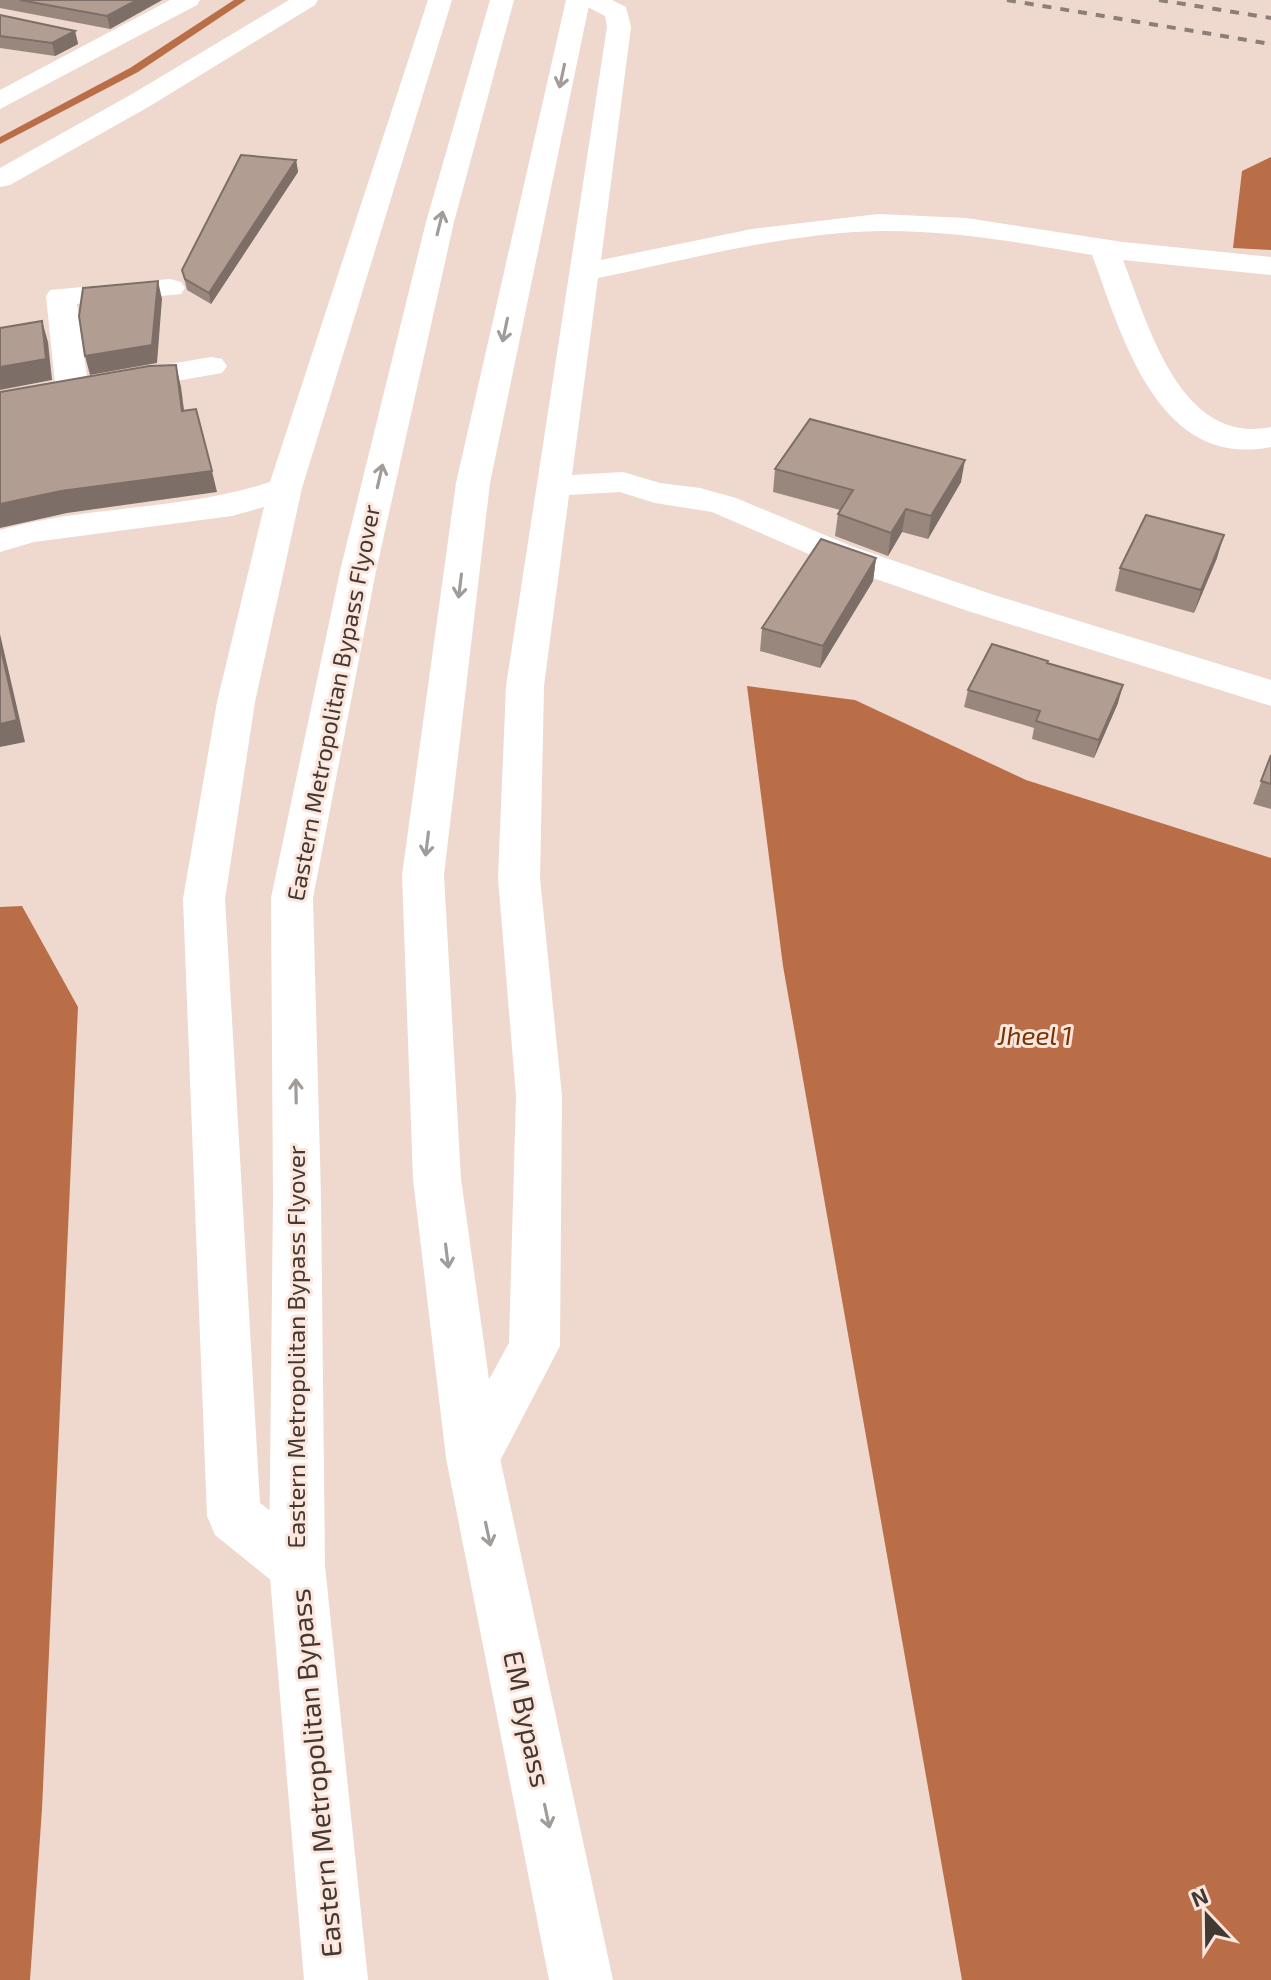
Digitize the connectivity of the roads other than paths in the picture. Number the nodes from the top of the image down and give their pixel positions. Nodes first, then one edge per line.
1 (188, 0) edge
2 (306, 0) edge
3 (440, 0) edge
4 (502, 0) edge
5 (578, 0) edge
6 (593, 0) edge
7 (71, 31) edge
8 (113, 40) junction
9 (0, 101) edge
10 (0, 179) edge
11 (1104, 248) junction
12 (1271, 266) edge
13 (585, 272) junction
14 (170, 288) dead end
15 (211, 366) dead end
16 (72, 389) junction
17 (0, 402) edge
18 (1271, 437) edge
19 (555, 486) junction
20 (285, 488) junction
21 (0, 541) edge
22 (1271, 693) edge
23 (473, 1458) junction
24 (297, 1566) junction
25 (336, 1980) edge
26 (581, 1980) edge

1 - 8 street
2 - 10 street
3 - 20 street
24 -> 4 street, Eastern Metropolitan Bypass Flyover
5 -> 23 street
6 - 13 street
7 - 8 street
8 - 9 street
11 - 12 street
11 - 13 street
11 - 18 street
13 - 19 street
14 - 16 street
15 - 16 street
16 - 17 street
19 - 22 street
19 - 23 street
20 - 21 street
20 - 24 street
23 -> 26 street, EM Bypass
24 - 25 street, Eastern Metropolitan Bypass

